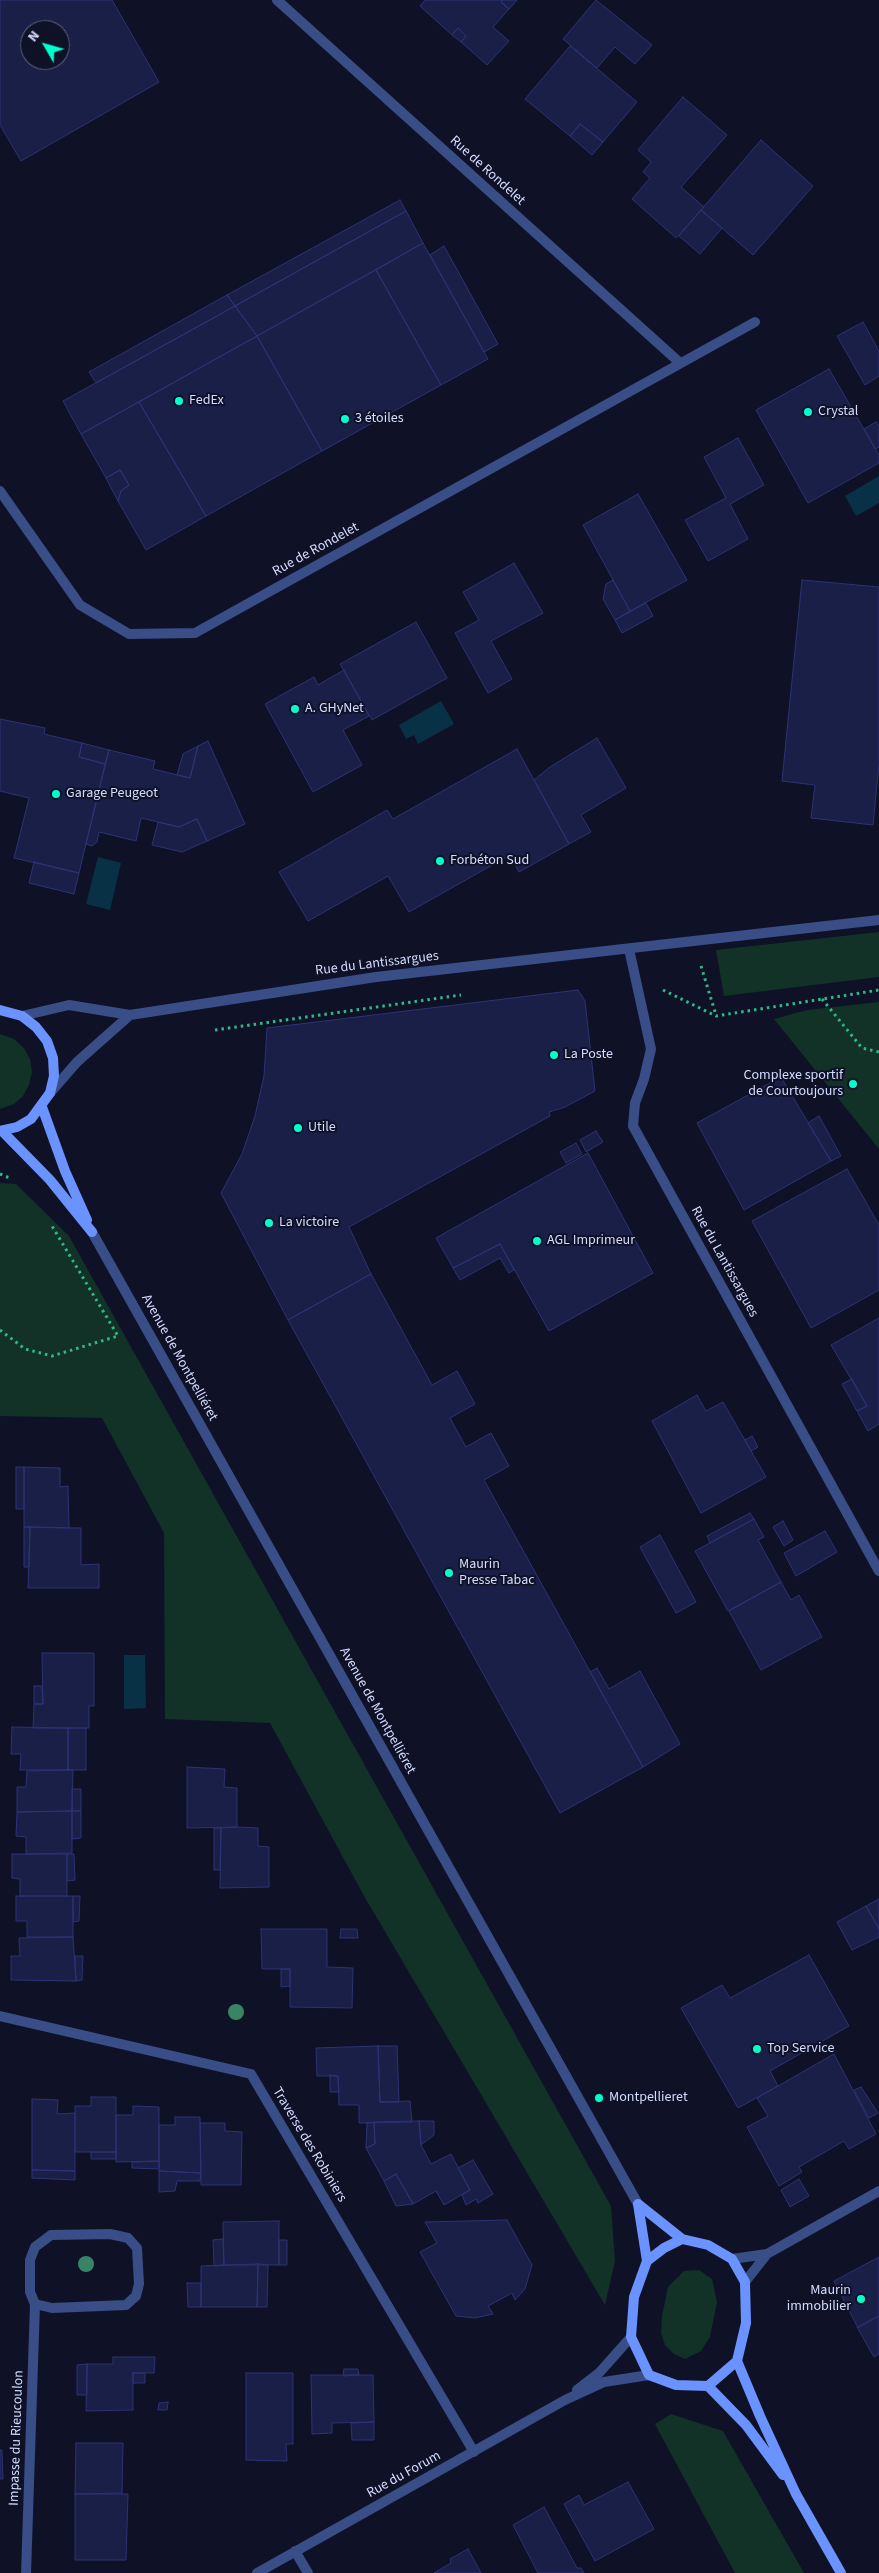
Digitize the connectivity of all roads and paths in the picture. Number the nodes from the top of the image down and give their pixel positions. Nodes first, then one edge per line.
1 (278, 0) edge
2 (755, 322) dead end
3 (679, 362) junction
4 (0, 491) edge
5 (879, 920) edge
6 (629, 949) junction
7 (634, 976) junction
8 (879, 990) edge
9 (465, 995) dead end
10 (822, 999) junction
11 (0, 1010) edge
12 (130, 1015) junction
13 (22, 1016) junction
14 (208, 1031) dead end
15 (879, 1052) edge
16 (50, 1093) junction
17 (42, 1107) junction
18 (1, 1131) edge
19 (0, 1174) edge
20 (15, 1180) dead end
21 (47, 1218) dead end
22 (92, 1232) junction
23 (0, 1330) edge
24 (879, 1571) edge
25 (0, 2016) edge
26 (879, 2191) edge
27 (638, 2204) junction
28 (682, 2240) junction
29 (767, 2254) junction
30 (732, 2259) junction
31 (648, 2261) junction
32 (745, 2282) junction
33 (35, 2304) junction
34 (631, 2337) junction
35 (737, 2361) junction
36 (649, 2375) junction
37 (708, 2386) junction
38 (565, 2400) junction
39 (474, 2452) junction
40 (796, 2494) junction
41 (295, 2551) junction
42 (26, 2573) edge
43 (257, 2573) edge
44 (308, 2573) edge
45 (841, 2573) edge

1 - 3 street, Rue de Rondelet
2 - 3 street, Rue de Rondelet
3 - 4 street, Rue de Rondelet
5 - 6 street, Rue du Lantissargues
6 - 7 street, Rue du Lantissargues
6 - 12 street, Rue du Lantissargues
7 - 10 path
7 - 24 street, Rue du Lantissargues
8 - 10 path
9 - 14 path
10 - 15 path
11 - 13 street
12 - 13 street, Rue du Lantissargues
12 - 16 street
13 - 16 street
16 - 17 street
17 - 18 street
17 - 22 street, Avenue de Montpelliéret
18 - 22 street, Avenue de Montpelliéret
19 - 20 path
21 - 23 path
22 - 27 street, Avenue de Montpelliéret
25 - 39 street, Traverse des Robiniers
26 - 29 street
27 - 28 street, Avenue de Montpelliéret
27 - 31 street, Avenue de Montpelliéret
28 - 30 street
28 - 31 street
29 - 30 street
29 - 32 street
30 - 32 street
31 - 34 street
32 - 35 street
33 - 33 street, Impasse du Rieucoulon
33 - 42 street, Impasse du Rieucoulon
34 - 36 street
34 - 38 street, Rue du Forum
35 - 37 street
35 - 40 street
36 - 37 street
36 - 38 street, Rue du Forum
37 - 40 street
38 - 39 street, Rue du Forum
39 - 41 street, Rue du Forum
40 - 45 street
41 - 43 street, Rue du Forum
41 - 44 street

